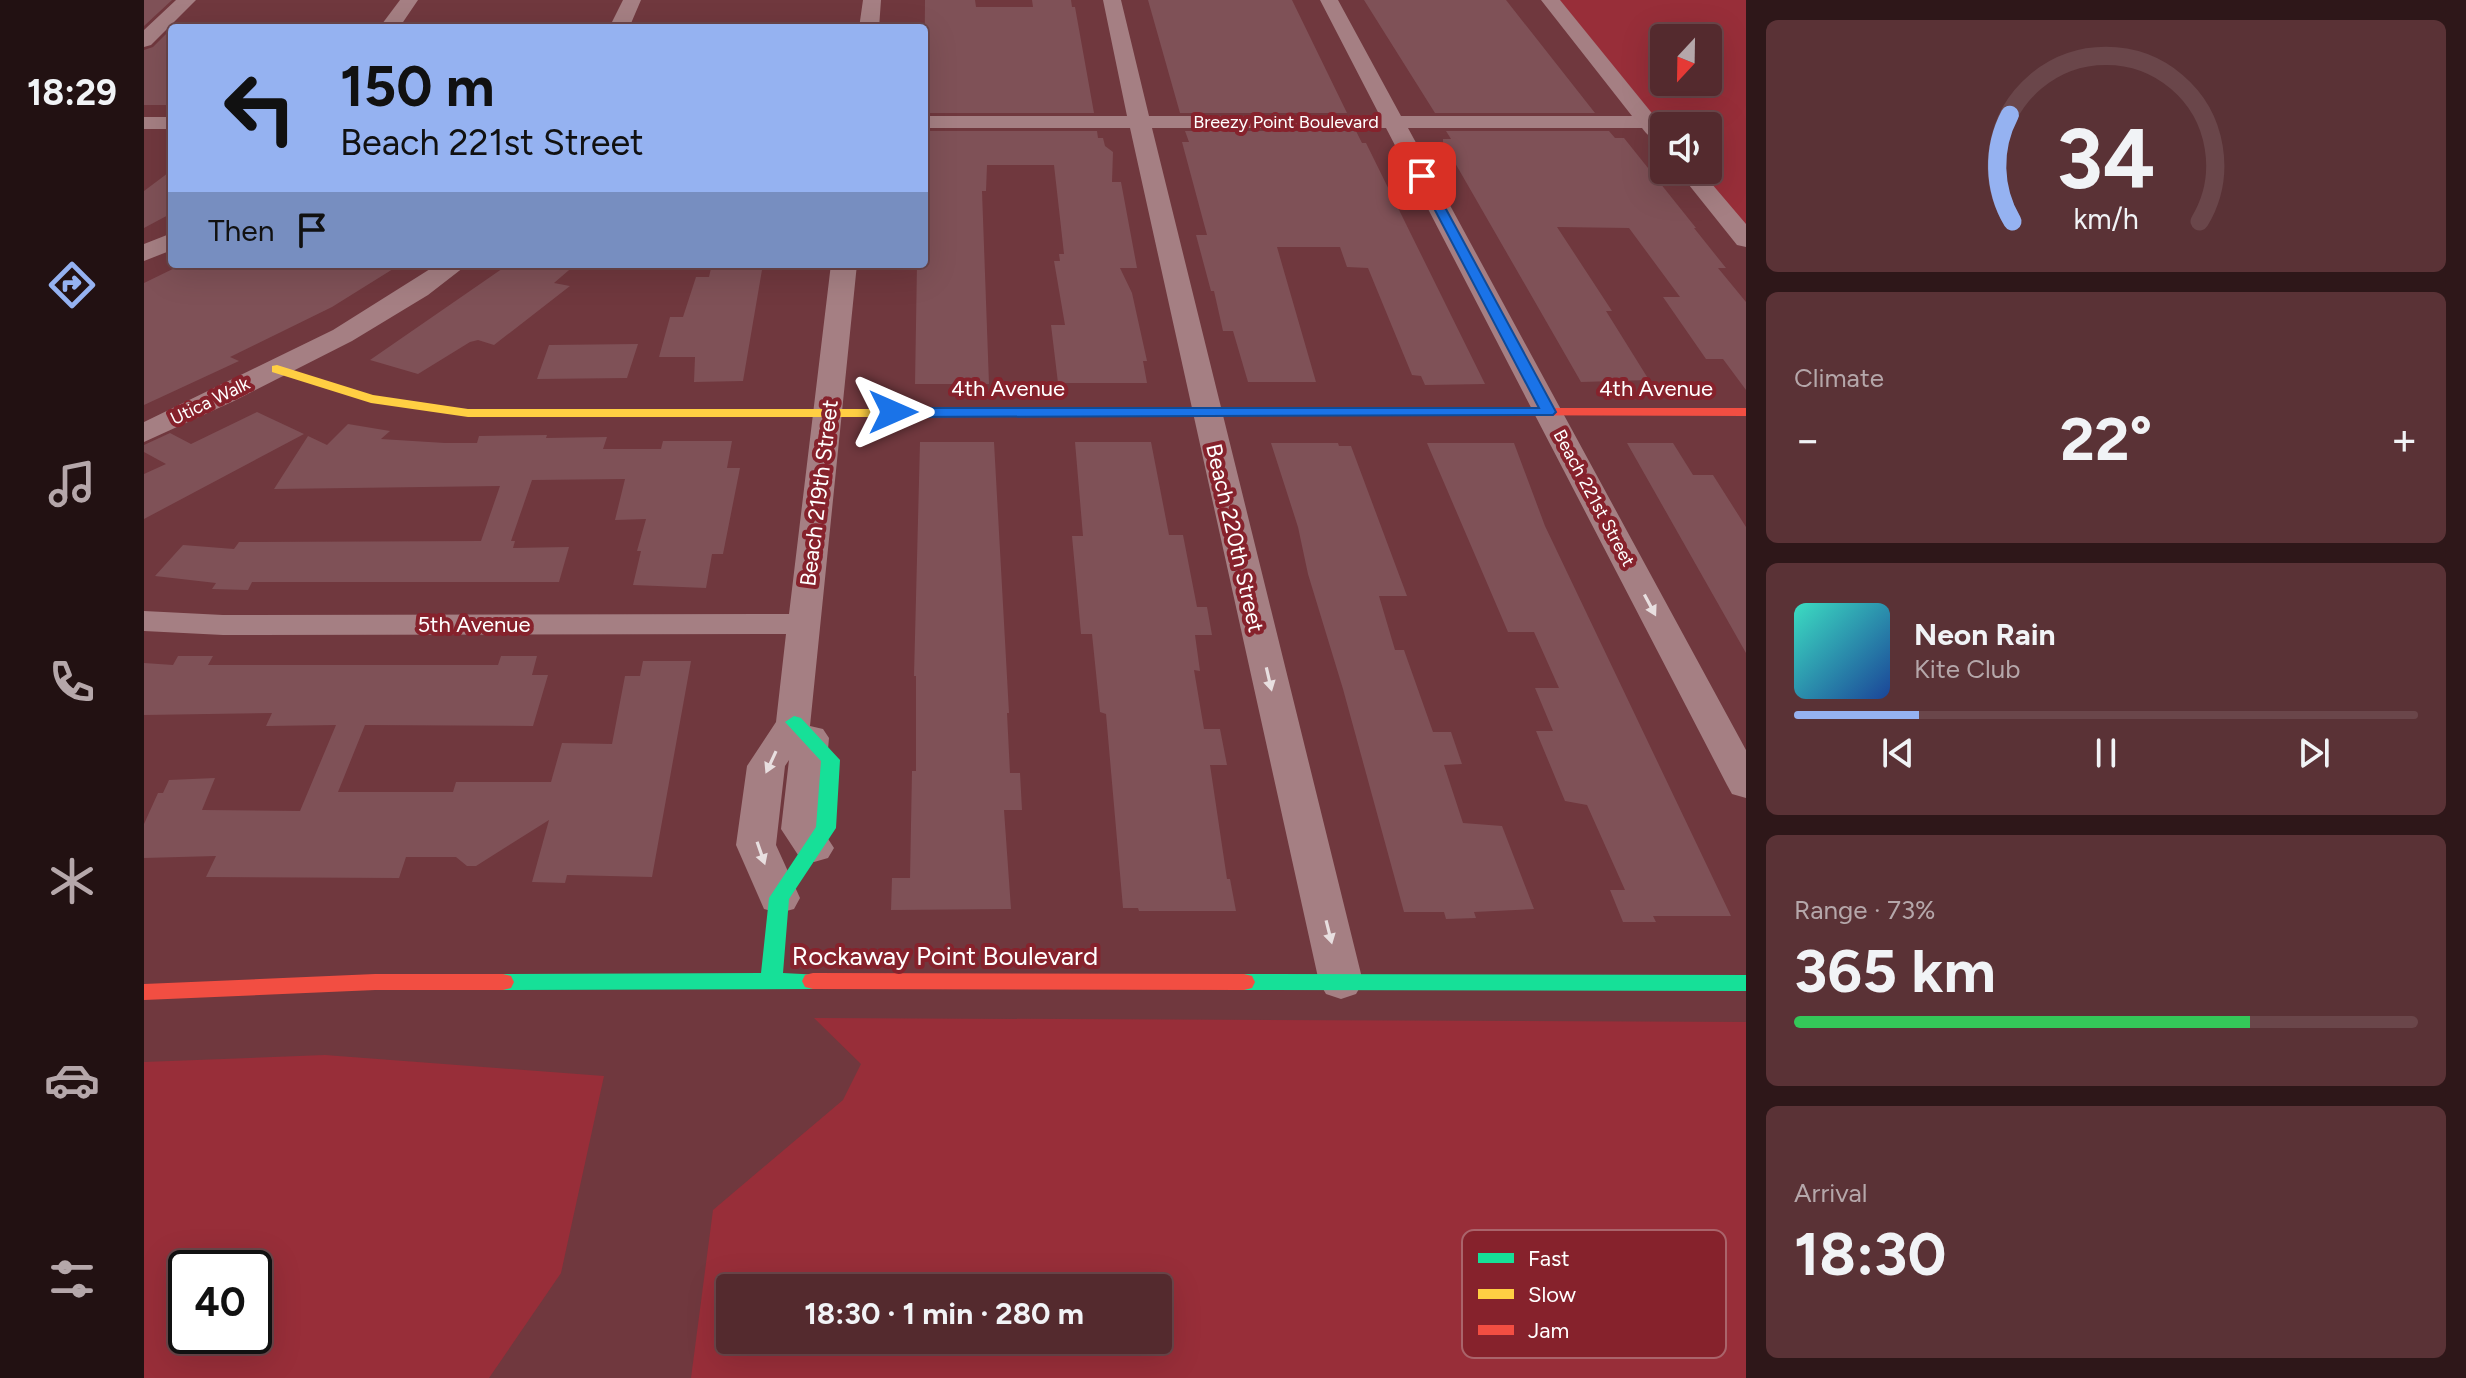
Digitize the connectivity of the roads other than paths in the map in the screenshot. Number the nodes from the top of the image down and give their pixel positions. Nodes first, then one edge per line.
1 (187, 0) edge
2 (409, 0) edge
3 (632, 0) edge
4 (872, 0) edge
5 (1112, 0) edge
6 (1329, 0) edge
7 (1550, 0) edge
8 (392, 24) edge
9 (621, 24) edge
10 (869, 24) edge
11 (144, 41) edge
12 (928, 122) edge
13 (1139, 122) junction
14 (1393, 122) junction
15 (1648, 122) junction
16 (144, 123) edge
17 (168, 123) edge
18 (1650, 124) edge
19 (1700, 184) edge
20 (1746, 240) edge
21 (168, 242) edge
22 (144, 254) edge
23 (449, 268) edge
24 (844, 268) edge
25 (277, 369) junction
26 (829, 412) junction
27 (1548, 412) junction
28 (1746, 412) edge
29 (1206, 413) junction
30 (144, 433) edge
31 (144, 621) edge
32 (803, 624) junction
33 (802, 730) junction
34 (1746, 785) edge
35 (814, 848) joint
36 (779, 898) junction
37 (771, 981) junction
38 (1341, 982) junction
39 (1746, 983) edge
40 (144, 992) edge

1 - 11 street
2 - 8 street
3 - 9 street
4 - 10 street
5 - 13 street, Beach 220th Street
6 - 14 street, Beach 221st Street
7 - 15 street
12 - 13 street, Breezy Point Boulevard
13 - 14 street, Breezy Point Boulevard
13 - 29 street, Beach 220th Street
14 - 15 street, Breezy Point Boulevard
14 - 27 street, Beach 221st Street
15 - 18 street
16 - 17 street
19 - 20 street
21 - 22 street
23 - 25 street, Utica Walk
24 - 26 street, Beach 219th Street
25 - 26 street, 4th Avenue
25 - 30 street, Utica Walk
26 - 29 street, 4th Avenue
26 - 32 street, Beach 219th Street
27 - 28 street, 4th Avenue
27 - 29 street, 4th Avenue
27 -> 34 street, Beach 221st Street
29 -> 38 street, Beach 220th Street
31 - 32 street, 5th Avenue
32 - 33 street, Beach 219th Street
33 - 35 street, Beach 219th Street
33 -> 36 street, Beach 219th Street
35 - 36 street, Beach 219th Street
36 - 37 street, Beach 219th Street
37 - 38 street, Rockaway Point Boulevard
37 - 40 street, Rockaway Point Boulevard
38 - 39 street, Rockaway Point Boulevard

